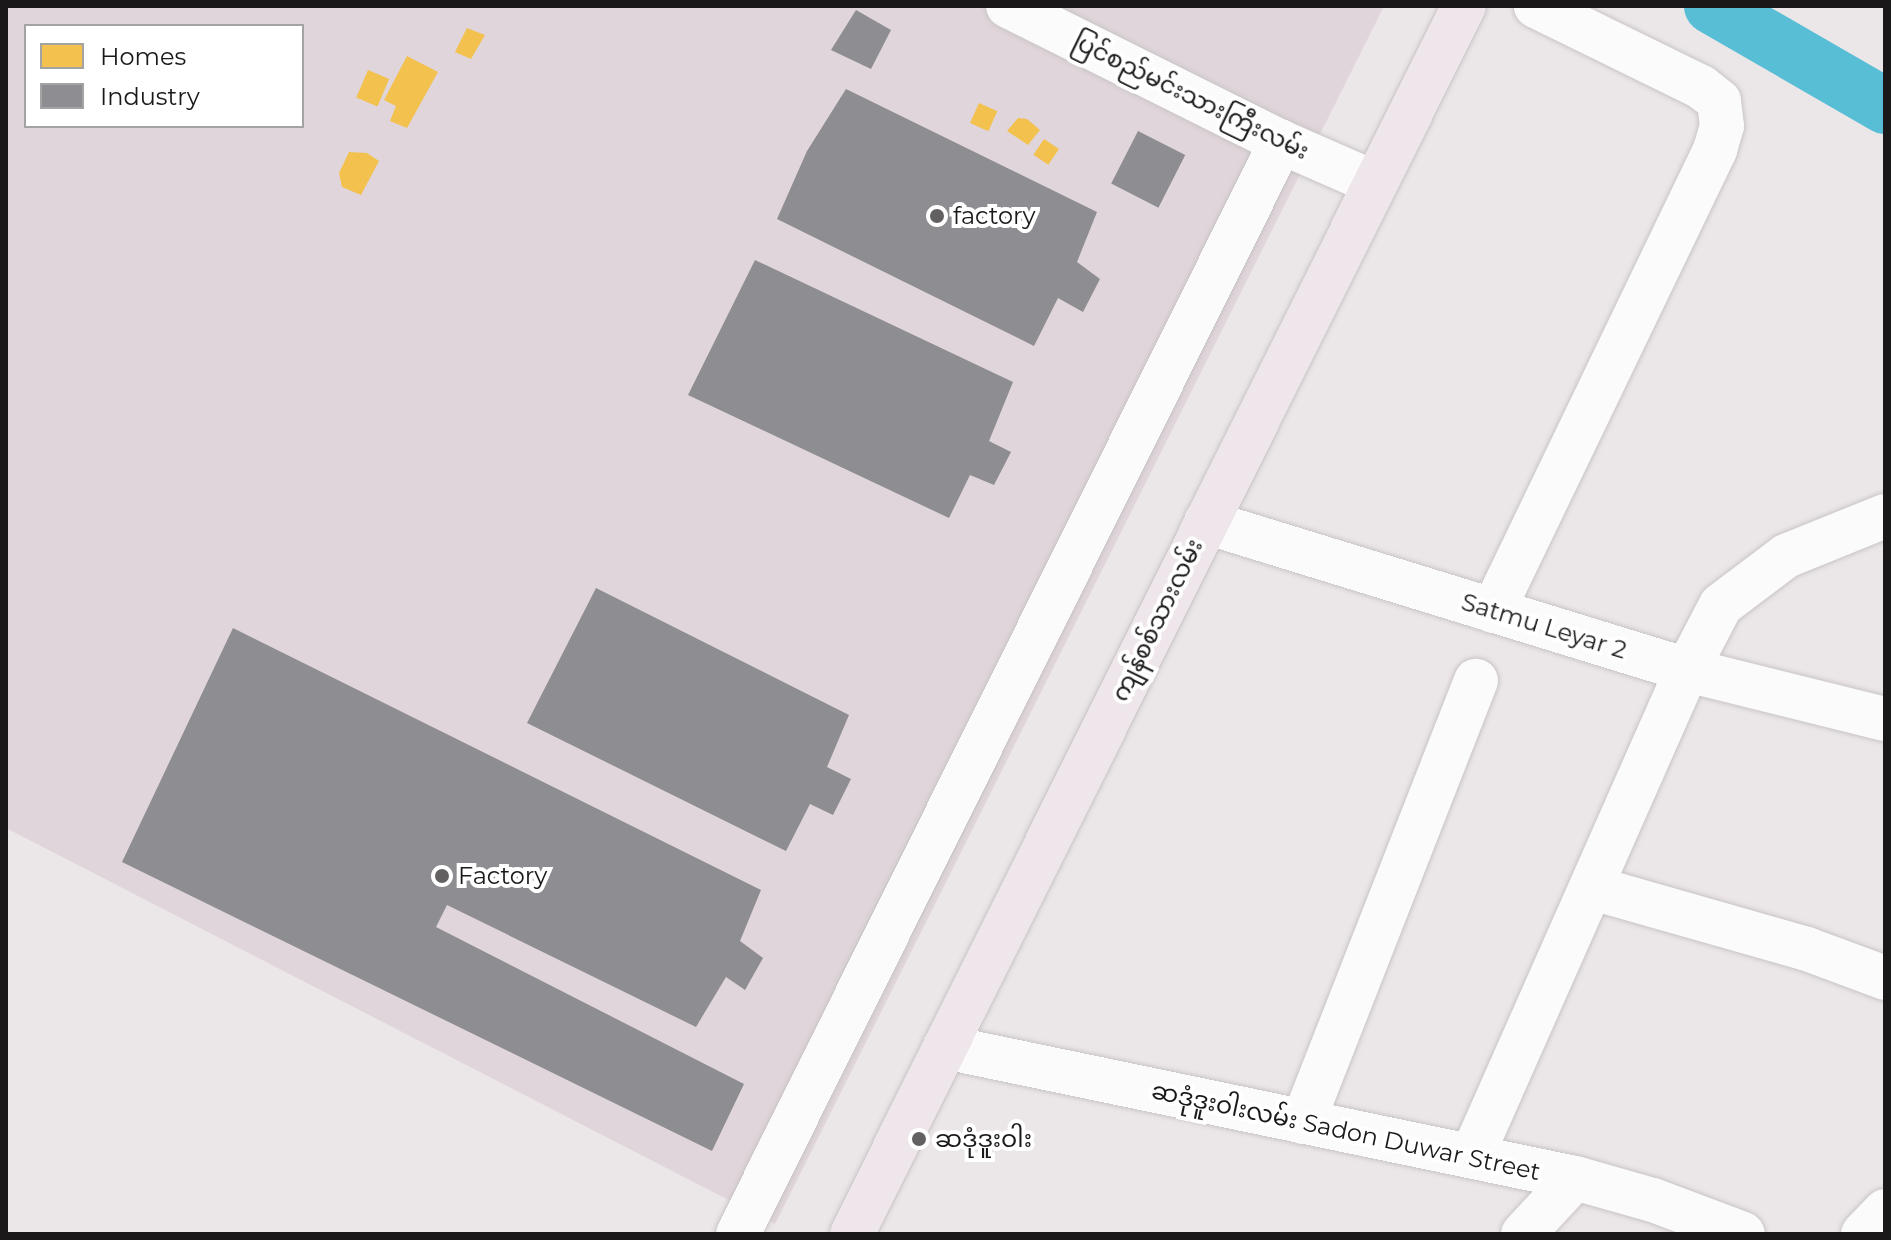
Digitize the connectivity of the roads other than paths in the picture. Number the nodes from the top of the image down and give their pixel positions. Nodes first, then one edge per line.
1 (1008, 6) edge
2 (1464, 6) edge
3 (1536, 6) edge
4 (1281, 142) junction
5 (1375, 183) junction
6 (1885, 516) edge
7 (1206, 522) junction
8 (1493, 611) junction
9 (1687, 670) junction
10 (1476, 681) dead end
11 (1885, 719) edge
12 (1593, 888) junction
13 (1885, 978) edge
14 (945, 1047) junction
15 (1303, 1122) junction
16 (1472, 1156) junction
17 (1575, 1178) junction
18 (1885, 1211) edge
19 (738, 1234) edge
20 (852, 1234) edge
21 (1523, 1234) edge
22 (1743, 1234) edge
23 (1863, 1234) edge

1 - 4 street, ပြင်စည်မင်းသားကြီးလမ်း
2 - 5 main road, ကျန်စစ်သားလမ်း
3 - 8 street
4 - 5 street, ပြင်စည်မင်းသားကြီးလမ်း
4 - 19 street
5 - 7 main road, ကျန်စစ်သားလမ်း
6 - 9 street
7 - 8 street, Satmu Leyar 2
7 - 14 main road, ကျန်စစ်သားလမ်း
8 - 9 street, Satmu Leyar 2
9 - 11 street, Satmu Leyar 2
9 - 12 street
10 - 15 street
12 - 13 street
12 - 16 street
14 - 15 street, ဆဒုံဒူးဝါးလမ်း Sadon Duwar Street
14 - 20 main road, ကျန်စစ်သားလမ်း
15 - 16 street, ဆဒုံဒူးဝါးလမ်း Sadon Duwar Street
16 - 17 street, ဆဒုံဒူးဝါးလမ်း Sadon Duwar Street
17 - 21 street
17 - 22 street, ဆဒုံဒူးဝါးလမ်း Sadon Duwar Street
18 - 23 street

